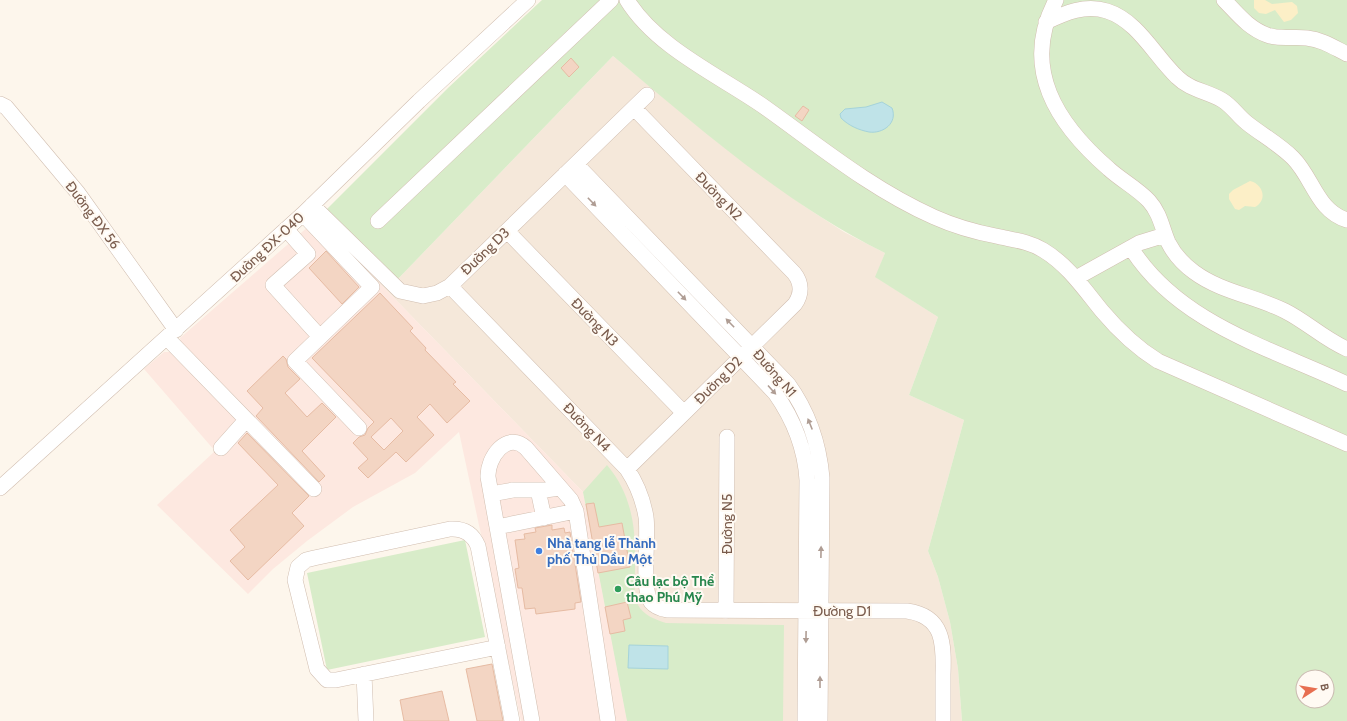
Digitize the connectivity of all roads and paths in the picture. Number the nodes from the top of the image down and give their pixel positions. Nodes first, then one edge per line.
1 (528, 0) edge
2 (611, 0) edge
3 (627, 0) edge
4 (1056, 0) edge
5 (1224, 0) edge
6 (1046, 22) junction
7 (1347, 54) edge
8 (647, 95) dead end
9 (2, 104) edge
10 (634, 108) junction
11 (571, 169) junction
12 (307, 210) junction
13 (1347, 220) edge
14 (378, 221) dead end
15 (286, 229) junction
16 (507, 231) junction
17 (1165, 235) junction
18 (1130, 248) junction
19 (1076, 278) junction
20 (450, 286) junction
21 (800, 286) joint
22 (172, 334) junction
23 (320, 337) junction
24 (752, 346) junction
25 (1347, 349) edge
26 (740, 357) junction
27 (1347, 384) edge
28 (684, 413) junction
29 (246, 420) junction
30 (359, 428) dead end
31 (727, 437) dead end
32 (1347, 444) edge
33 (220, 448) dead end
34 (627, 469) junction
35 (0, 488) edge
36 (560, 488) junction
37 (314, 489) dead end
38 (538, 490) junction
39 (491, 494) junction
40 (576, 511) junction
41 (544, 518) junction
42 (497, 527) junction
43 (651, 602) joint
44 (726, 611) junction
45 (813, 611) junction
46 (498, 647) junction
47 (364, 674) junction
48 (366, 721) edge
49 (512, 721) edge
50 (532, 721) edge
51 (608, 721) edge
52 (805, 721) edge
53 (820, 721) edge
54 (943, 721) edge

1 - 12 street, Đường ĐX-040
2 - 14 street
3 - 19 street
4 - 6 street
5 - 7 street
6 - 13 street
6 - 17 street
8 - 10 street, Đường D3
9 - 22 street, Đường ĐX 56
10 - 11 street, Đường D3
10 - 21 street, Đường N2
11 - 16 street, Đường D3
24 -> 11 street, Đường N1
11 -> 26 street, Đường N1
12 - 15 street, Đường ĐX-040
12 - 20 street, Đường D3
12 - 23 street
15 - 22 street, Đường ĐX-040
15 - 23 street
16 - 20 street, Đường D3
16 - 28 street, Đường N3
17 - 18 street
17 - 25 street
18 - 19 street
18 - 27 street
19 - 32 street
20 - 34 street, Đường N4
21 - 24 street, Đường D2
22 - 29 street, Đường ĐX 56
22 - 35 street, Đường ĐX-040
23 - 30 street
24 - 26 street, Đường D2
45 -> 24 street, Đường N1
26 - 28 street, Đường D2
26 -> 45 street, Đường N1
28 - 34 street, Đường D2
29 - 33 street
29 - 37 street, Đường ĐX 56
31 - 44 street, Đường N5
34 - 43 street, Đường N4
36 - 38 street
36 - 39 street
36 - 40 street
38 - 39 street
38 - 41 street
39 - 42 street
40 - 41 street
40 - 51 street
41 - 42 street
42 - 50 street
43 - 44 street, Đường D1
44 - 45 street, Đường D1
45 -> 52 street, Đường N1
53 -> 45 street, Đường N1
45 - 54 street, Đường D1
46 - 47 street
46 - 47 street
46 - 49 street
47 - 48 street

